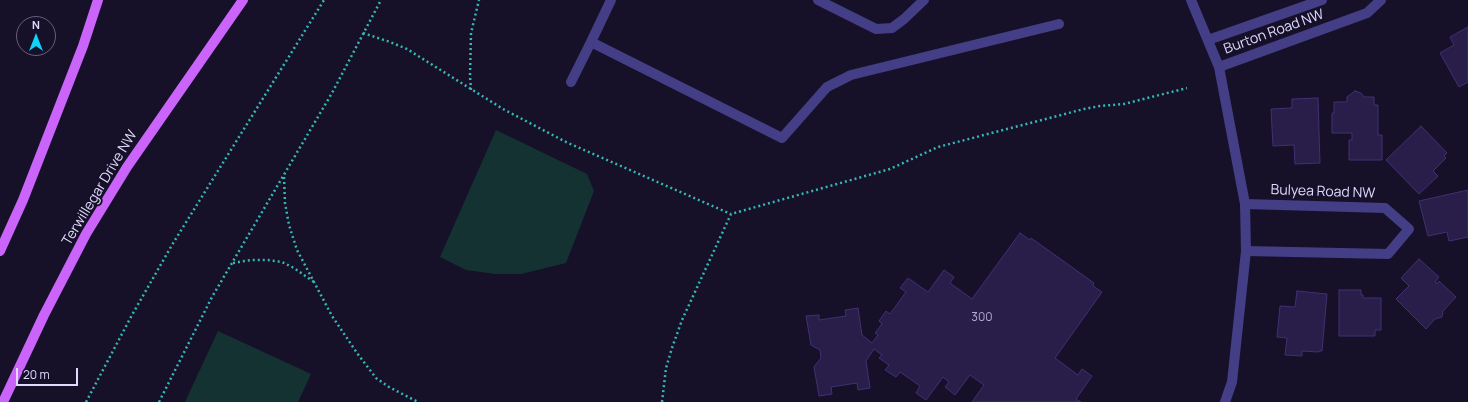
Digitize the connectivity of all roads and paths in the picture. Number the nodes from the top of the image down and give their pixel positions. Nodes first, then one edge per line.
1 (98, 0) edge
2 (243, 0) edge
3 (324, 0) edge
4 (381, 0) edge
5 (479, 0) edge
6 (611, 0) edge
7 (818, 0) edge
8 (924, 0) edge
9 (1191, 0) edge
10 (1322, 0) edge
11 (1381, 0) edge
12 (1059, 24) dead end
13 (363, 34) junction
14 (1208, 40) junction
15 (591, 42) junction
16 (1219, 67) junction
17 (570, 82) dead end
18 (1187, 88) dead end
19 (471, 90) junction
20 (284, 176) junction
21 (1245, 204) junction
22 (731, 214) junction
23 (0, 251) edge
24 (1246, 251) junction
25 (233, 263) junction
26 (314, 282) junction
27 (3, 402) edge
28 (86, 402) edge
29 (159, 402) edge
30 (418, 402) edge
31 (662, 402) edge
32 (1225, 402) edge

1 - 23 main road
2 - 27 main road, Terwillegar Drive NW
3 - 28 path
4 - 13 path
5 - 19 path
6 - 15 street
7 - 8 street
9 - 14 street
10 - 14 street, Burton Road NW
11 - 16 street, Burton Road NW
12 - 15 street
13 - 19 path
13 - 20 path
14 - 16 street
15 - 17 street
16 - 21 street
18 - 22 path
19 - 22 path
20 - 25 path
20 - 26 path
21 - 24 street
21 - 24 street, Bulyea Road NW
22 - 31 path
24 - 32 street
25 - 26 path
25 - 29 path
26 - 30 path

